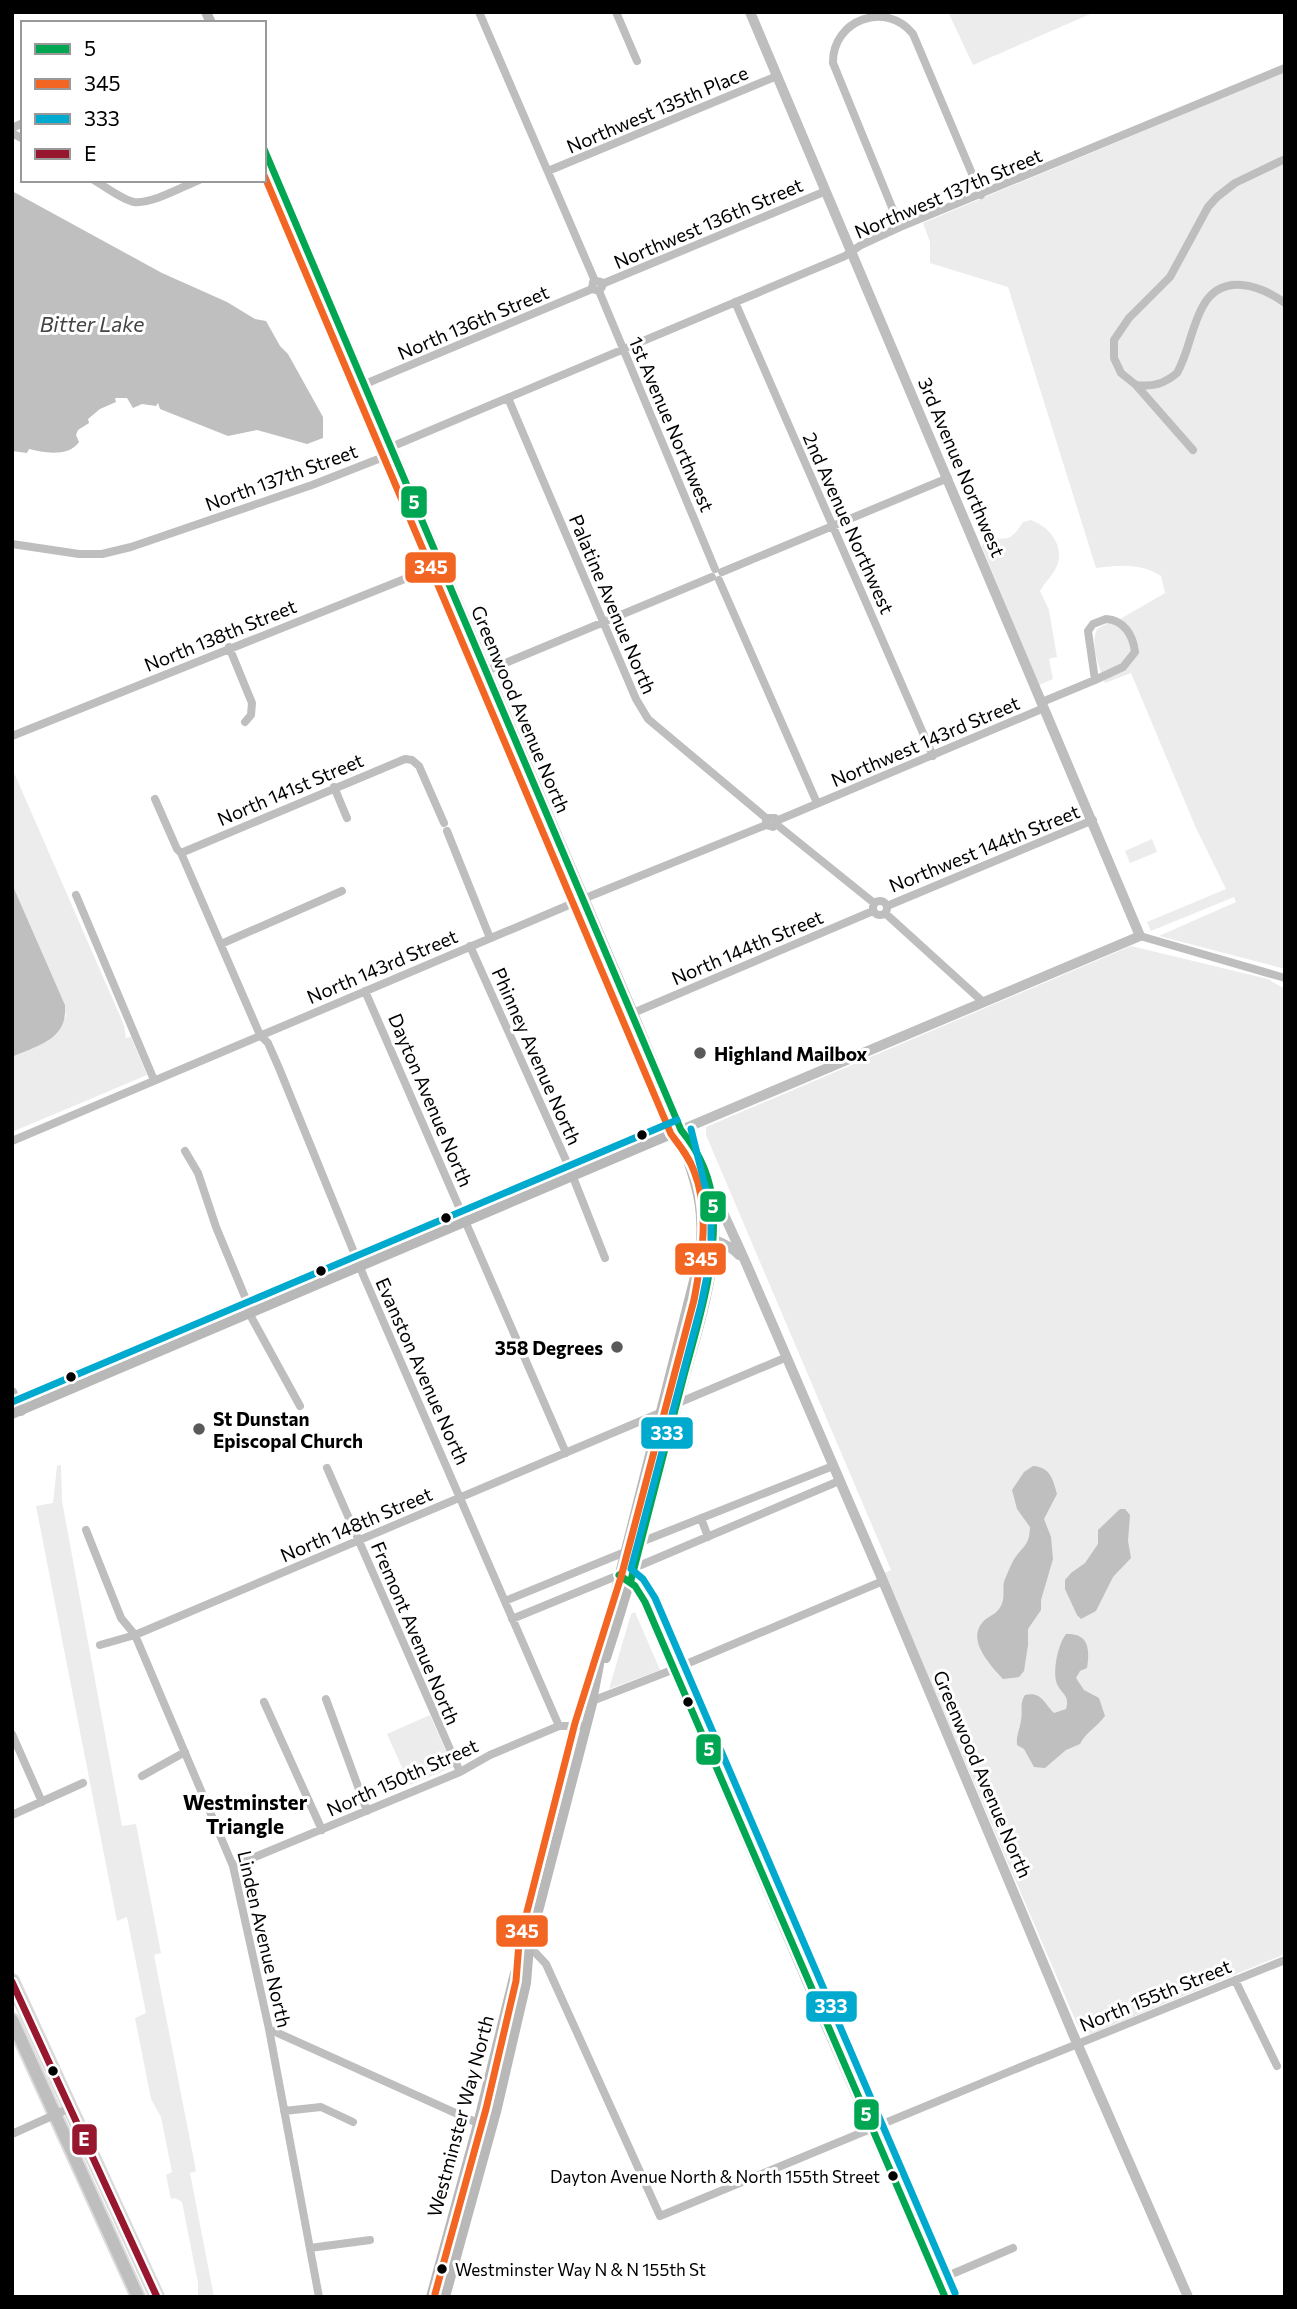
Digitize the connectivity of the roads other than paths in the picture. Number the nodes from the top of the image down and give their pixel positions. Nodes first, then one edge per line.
1 (479, 12) edge
2 (616, 12) edge
3 (750, 12) edge
4 (637, 61) dead end
5 (1285, 68) edge
6 (777, 76) junction
7 (266, 153) edge
8 (1285, 159) edge
9 (548, 171) junction
10 (97, 182) edge
11 (194, 182) edge
12 (826, 191) junction
13 (981, 195) junction
14 (900, 227) junction
15 (852, 251) junction
16 (597, 286) junction
17 (735, 302) junction
18 (1285, 303) edge
19 (624, 349) junction
20 (365, 384) junction
21 (1136, 385) junction
22 (508, 398) junction
23 (391, 447) junction
24 (1193, 450) dead end
25 (948, 478) junction
26 (833, 526) junction
27 (12, 544) edge
28 (439, 562) junction
29 (717, 574) junction
30 (603, 622) junction
31 (229, 647) junction
32 (485, 671) junction
33 (1095, 680) junction
34 (1043, 705) junction
35 (245, 722) dead end
36 (12, 736) edge
37 (933, 756) junction
38 (334, 787) junction
39 (155, 799) dead end
40 (817, 803) junction
41 (347, 818) dead end
42 (1093, 820) junction
43 (771, 822) junction
44 (181, 853) junction
45 (342, 891) dead end
46 (76, 895) dead end
47 (583, 899) junction
48 (874, 907) junction
49 (886, 909) junction
50 (1140, 936) junction
51 (490, 938) junction
52 (221, 944) junction
53 (470, 946) junction
54 (1285, 978) edge
55 (365, 991) junction
56 (983, 1002) junction
57 (633, 1013) junction
58 (261, 1035) junction
59 (154, 1080) junction
60 (681, 1130) junction
61 (12, 1141) edge
62 (185, 1151) dead end
63 (573, 1176) junction
64 (710, 1189) junction
65 (465, 1222) junction
66 (702, 1222) junction
67 (714, 1240) junction
68 (605, 1258) dead end
69 (746, 1264) junction
70 (360, 1266) junction
71 (249, 1313) junction
72 (787, 1357) junction
73 (12, 1392) edge
74 (678, 1403) junction
75 (300, 1406) dead end
76 (16, 1412) edge
77 (662, 1412) junction
78 (566, 1454) junction
79 (833, 1466) junction
80 (327, 1468) dead end
81 (800, 1479) junction
82 (839, 1481) junction
83 (460, 1496) junction
84 (806, 1496) junction
85 (701, 1518) junction
86 (86, 1530) dead end
87 (708, 1537) junction
88 (359, 1540) junction
89 (641, 1542) junction
90 (625, 1552) junction
91 (634, 1567) junction
92 (619, 1575) junction
93 (631, 1580) junction
94 (883, 1581) junction
95 (505, 1601) junction
96 (512, 1619) junction
97 (135, 1635) junction
98 (100, 1645) dead end
99 (672, 1670) junction
100 (326, 1699) dead end
101 (592, 1701) junction
102 (264, 1702) dead end
103 (559, 1726) junction
104 (585, 1726) junction
105 (12, 1734) edge
106 (185, 1752) junction
107 (460, 1772) junction
108 (142, 1776) dead end
109 (83, 1783) dead end
110 (42, 1802) junction
111 (367, 1811) junction
112 (12, 1815) edge
113 (321, 1830) junction
114 (233, 1866) junction
115 (529, 1946) junction
116 (1283, 1961) edge
117 (1285, 1971) edge
118 (1235, 1980) junction
119 (12, 1981) edge
120 (12, 2020) edge
121 (269, 2029) junction
122 (1077, 2044) junction
123 (1277, 2066) dead end
124 (72, 2107) junction
125 (284, 2110) junction
126 (57, 2114) junction
127 (353, 2122) dead end
128 (478, 2124) junction
129 (870, 2128) junction
130 (491, 2129) junction
131 (12, 2134) edge
132 (370, 2240) dead end
133 (310, 2248) junction
134 (1013, 2248) dead end
135 (938, 2280) junction
136 (138, 2297) edge
137 (157, 2297) edge
138 (319, 2297) edge
139 (431, 2297) edge
140 (445, 2297) edge
141 (945, 2297) edge
142 (1188, 2297) edge

1 - 9 street, 1st Avenue Northwest
2 - 4 street
3 - 6 street, 3rd Avenue Northwest
5 - 13 street, Northwest 137th Street
6 - 9 street, Northwest 135th Place
6 - 12 street, 3rd Avenue Northwest
7 - 20 main road, Greenwood Avenue North
8 - 21 street
9 - 16 street, 1st Avenue Northwest
10 - 11 street
12 - 15 street, 3rd Avenue Northwest
12 - 16 street, Northwest 136th Street
13 - 14 street, Northwest 137th Street
13 - 14 street
14 - 15 street, Northwest 137th Street
15 - 17 street, Northwest 137th Street
15 - 25 street, 3rd Avenue Northwest
16 - 19 street, 1st Avenue Northwest
16 - 20 street, North 136th Street
17 - 19 street, Northwest 137th Street
17 - 26 street, 2nd Avenue Northwest
18 - 21 street
19 - 22 street, North 137th Street
19 - 29 street, 1st Avenue Northwest
20 - 23 main road, Greenwood Avenue North
21 - 24 street
22 - 23 street, North 137th Street
22 - 30 street, Palatine Avenue North
23 - 27 street, North 137th Street
23 - 28 main road, Greenwood Avenue North
25 - 26 street
25 - 34 street, 3rd Avenue Northwest
26 - 29 street
26 - 37 street, 2nd Avenue Northwest
28 - 31 street, North 138th Street
28 - 32 main road, Greenwood Avenue North
29 - 30 street
29 - 40 street, 1st Avenue Northwest
30 - 32 street
30 - 43 street, Palatine Avenue North
31 - 35 street
31 - 36 street, North 138th Street
32 - 47 main road, Greenwood Avenue North
33 - 33 street, Northwest 143rd Street
33 - 34 street, Northwest 143rd Street
34 - 37 street, Northwest 143rd Street
34 - 42 street, 3rd Avenue Northwest
37 - 40 street, Northwest 143rd Street
38 - 41 street
38 - 44 street, North 141st Street
38 - 51 street, North 141st Street
39 - 44 street, Evanston Avenue North
40 - 43 street, North 143rd Street
42 - 49 street, Northwest 144th Street
42 - 50 street, 3rd Avenue Northwest
43 - 47 street, North 143rd Street
43 - 48 street
44 - 52 street, Evanston Avenue North
45 - 52 street
46 - 59 street
47 - 51 street, North 143rd Street
47 - 57 main road, Greenwood Avenue North
48 - 49 street
48 - 57 street, North 144th Street
49 - 56 street
50 - 54 street
50 - 56 street
51 - 53 street, North 143rd Street
52 - 58 street, Evanston Avenue North
53 - 55 street, North 143rd Street
53 - 63 street, Phinney Avenue North
55 - 58 street, North 143rd Street
55 - 65 street, Dayton Avenue North
56 - 60 street
57 - 60 main road, Greenwood Avenue North
58 - 59 street, North 143rd Street
58 - 70 street, Evanston Avenue North
59 - 61 street, North 143rd Street
60 - 63 main road
60 - 64 main road, Greenwood Avenue North
60 - 66 main road, Greenwood Avenue North
62 - 71 street
63 - 65 main road
63 - 68 street, Phinney Avenue North
64 - 67 main road, Westminster Way North
64 - 69 street, Greenwood Avenue North
65 - 70 main road
65 - 78 street, Dayton Avenue North
66 - 67 street, Greenwood Avenue North
66 - 77 main road, Westminster Way North
67 - 69 street, Greenwood Avenue North
67 - 74 main road, Westminster Way North
69 - 72 street, Greenwood Avenue North
70 - 71 main road
70 - 83 street, Evanston Avenue North
71 - 75 street
71 - 76 main road
72 - 74 street
72 - 79 street, Greenwood Avenue North
73 - 76 street
74 - 89 main road, Westminster Way North
77 - 78 street, North 148th Street
77 - 90 main road, Westminster Way North
78 - 83 street, North 148th Street
79 - 81 street
79 - 82 street, Greenwood Avenue North
80 - 88 street, Fremont Avenue North
81 - 84 street
81 - 85 street
82 - 84 street
82 - 94 street, Greenwood Avenue North
83 - 88 street, North 148th Street
83 - 95 street, Evanston Avenue North
84 - 87 street
85 - 87 street
85 - 89 street
86 - 97 street, Linden Avenue North
87 - 91 street
88 - 97 street, North 148th Street
88 - 107 street, Fremont Avenue North
89 - 91 main road, Westminster Way North
90 - 92 main road, Westminster Way North
90 - 95 street
91 - 93 main road, Westminster Way North
92 - 93 street
92 - 96 street
92 - 101 main road, Westminster Way North
93 - 99 street
93 - 101 main road, Westminster Way North
94 - 99 street
94 - 122 street, Greenwood Avenue North
95 - 96 street, Evanston Avenue North
96 - 103 street, Evanston Avenue North
97 - 98 street, North 148th Street
97 - 106 street, Linden Avenue North
99 - 101 street
99 - 129 street
100 - 111 street
101 - 104 main road, Westminster Way North
102 - 113 street
103 - 104 street, North 150th Street
103 - 107 street, North 150th Street
104 - 115 main road, Westminster Way North
105 - 110 street
106 - 108 street
106 - 114 street, Linden Avenue North
107 - 111 street, North 150th Street
109 - 110 street
110 - 112 street
111 - 113 street, North 150th Street
113 - 114 street, North 150th Street
114 - 121 street, Linden Avenue North
115 - 128 main road, Westminster Way North
115 - 129 street, North 155th Street
115 - 130 main road, Westminster Way North
116 - 117 street
116 - 118 street, North 155th Street
118 - 122 street, North 155th Street
118 - 123 street
119 - 124 highway
120 - 126 highway
121 - 125 street, Linden Avenue North
121 - 128 street
122 - 129 street, North 155th Street
122 - 142 street, Greenwood Avenue North
124 - 126 street
124 - 137 highway
125 - 127 street
125 - 133 street, Linden Avenue North
126 - 131 street
126 - 136 highway
128 - 130 street
128 - 139 main road, Westminster Way North
129 - 135 street
130 - 140 main road, Westminster Way North
132 - 133 street
133 - 138 street, Linden Avenue North
134 - 135 street
135 - 141 street

